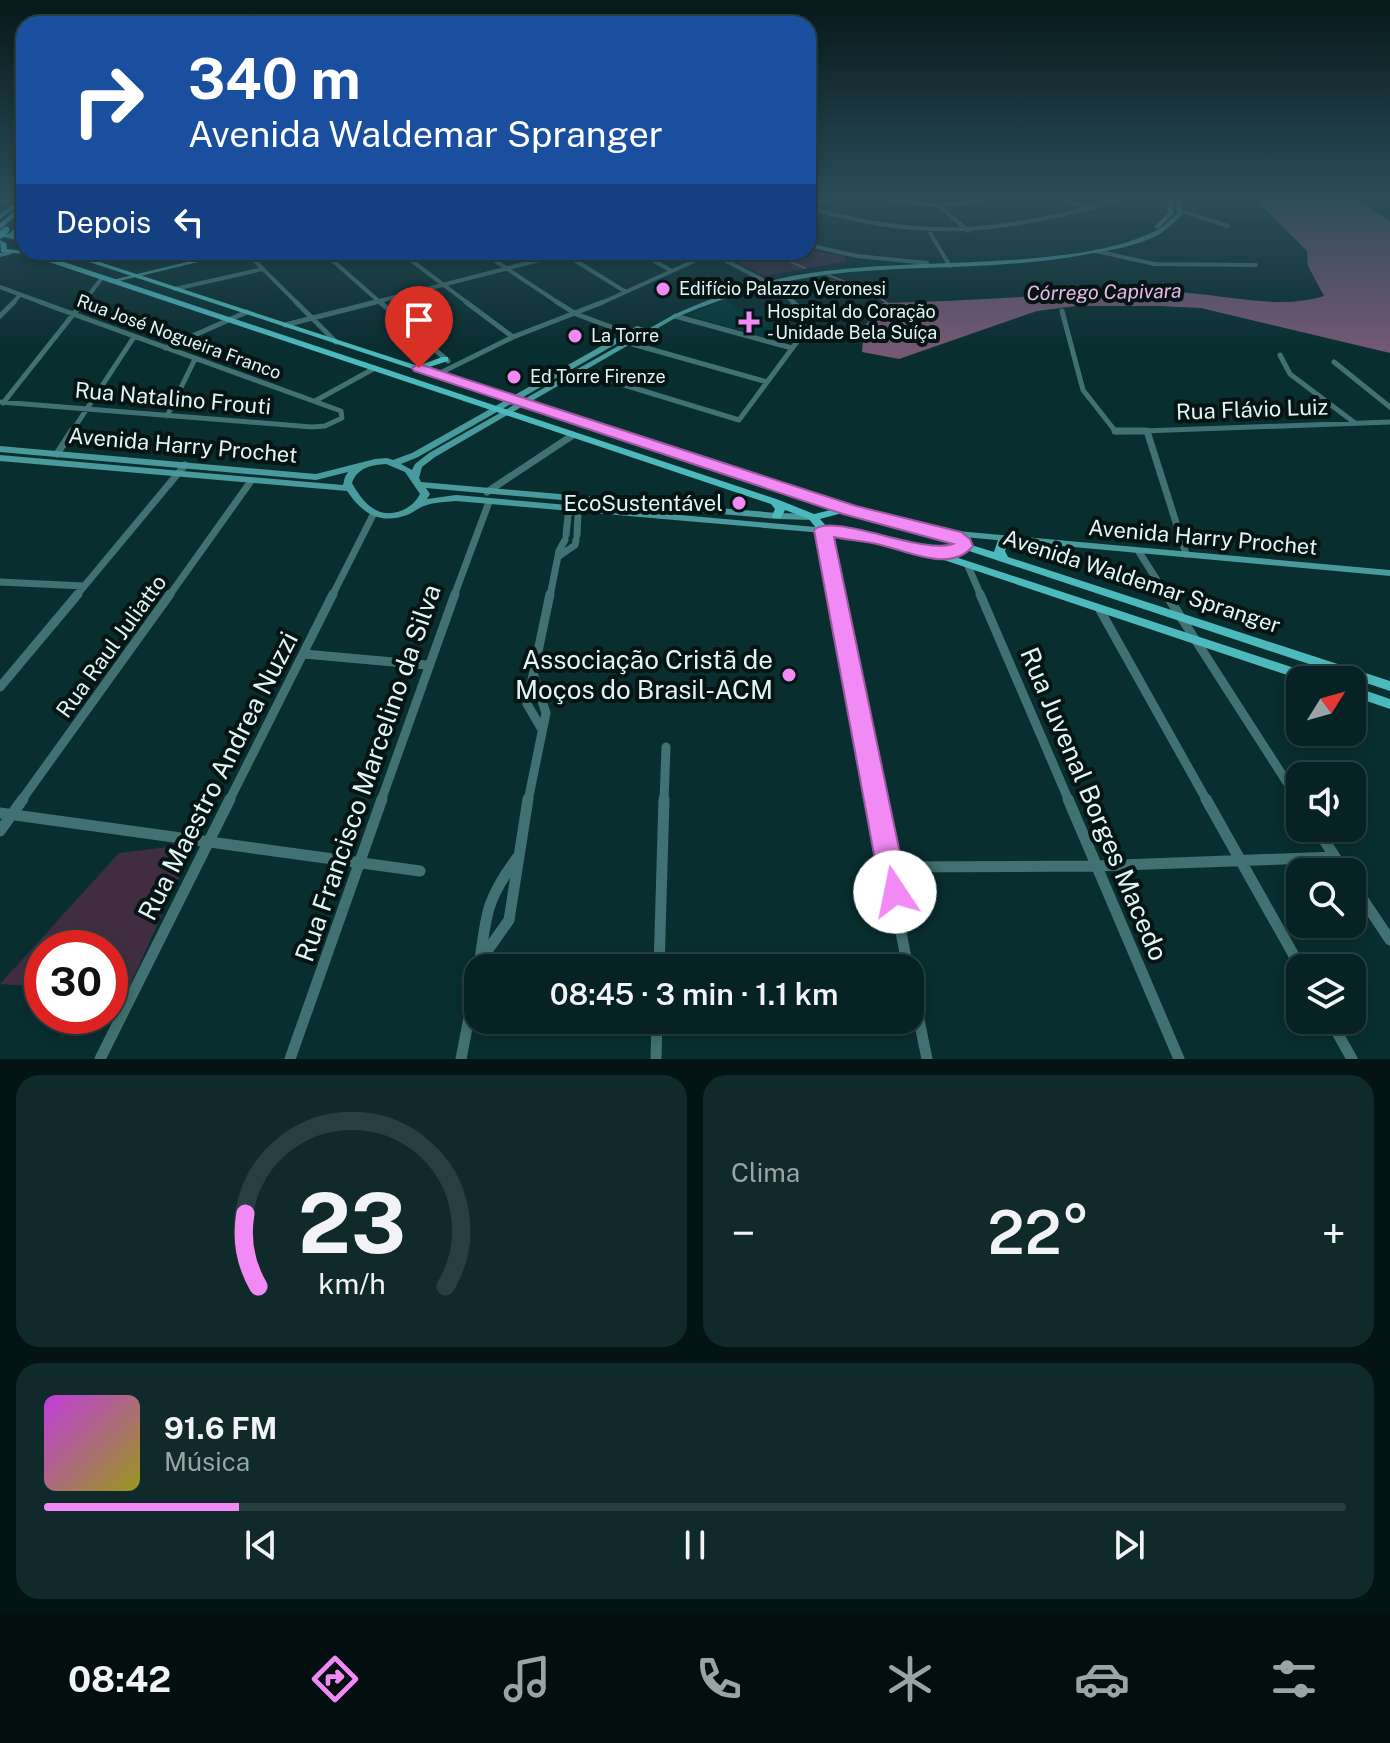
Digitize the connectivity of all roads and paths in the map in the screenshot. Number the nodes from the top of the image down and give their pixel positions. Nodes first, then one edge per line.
1 (3, 249) edge
2 (828, 249) edge
3 (940, 249) edge
4 (1087, 250) joint
5 (10, 253) junction
6 (16, 253) edge
7 (0, 255) edge
8 (857, 256) junction
9 (49, 260) edge
10 (87, 260) edge
11 (183, 260) edge
12 (195, 260) edge
13 (254, 260) edge
14 (332, 260) edge
15 (411, 260) edge
16 (493, 260) edge
17 (539, 260) edge
18 (576, 260) edge
19 (652, 260) edge
20 (695, 260) edge
21 (724, 260) edge
22 (927, 263) junction
23 (949, 264) junction
24 (1256, 265) dead end
25 (866, 266) junction
26 (263, 269) junction
27 (506, 269) junction
28 (672, 271) junction
29 (127, 273) junction
30 (106, 279) junction
31 (763, 280) junction
32 (773, 282) junction
33 (443, 284) junction
34 (0, 287) edge
35 (92, 289) junction
36 (175, 289) junction
37 (626, 292) junction
38 (19, 296) junction
39 (380, 301) junction
40 (1062, 311) dead end
41 (247, 312) junction
42 (73, 313) junction
43 (576, 314) junction
44 (0, 316) edge
45 (675, 316) junction
46 (312, 318) junction
47 (230, 320) junction
48 (285, 325) junction
49 (630, 334) junction
50 (134, 337) junction
51 (513, 337) junction
52 (618, 340) junction
53 (336, 342) junction
54 (628, 343) junction
55 (165, 348) junction
56 (792, 348) junction
57 (1280, 355) dead end
58 (195, 359) junction
59 (445, 359) junction
60 (1334, 362) dead end
61 (455, 365) junction
62 (375, 368) junction
63 (419, 368) junction
64 (578, 371) junction
65 (436, 375) junction
66 (767, 382) junction
67 (315, 401) junction
68 (518, 401) junction
69 (2, 402) edge
70 (1390, 407) edge
71 (88, 410) junction
72 (502, 411) junction
73 (167, 416) junction
74 (342, 418) joint
75 (1390, 422) edge
76 (1355, 423) junction
77 (1147, 431) junction
78 (573, 435) junction
79 (2, 453) edge
80 (57, 454) junction
81 (394, 463) junction
82 (185, 465) junction
83 (362, 466) junction
84 (177, 475) junction
85 (251, 481) junction
86 (418, 481) junction
87 (350, 488) junction
88 (488, 497) junction
89 (775, 502) junction
90 (422, 503) junction
91 (574, 504) junction
92 (850, 510) junction
93 (374, 513) junction
94 (777, 516) junction
95 (813, 517) junction
96 (823, 530) junction
97 (942, 533) junction
98 (565, 540) junction
99 (576, 540) junction
100 (1007, 541) junction
101 (964, 546) junction
102 (1139, 552) junction
103 (933, 553) junction
104 (1186, 554) junction
105 (558, 557) junction
106 (1003, 558) junction
107 (968, 566) junction
108 (1390, 573) edge
109 (0, 582) edge
110 (84, 586) junction
111 (1100, 610) junction
112 (1181, 617) junction
113 (1196, 642) junction
114 (304, 654) junction
115 (427, 665) junction
116 (1327, 665) joint
117 (1286, 670) edge
118 (534, 676) junction
119 (1390, 686) edge
120 (0, 687) edge
121 (1366, 696) edge
122 (545, 700) junction
123 (529, 703) junction
124 (1390, 704) edge
125 (541, 729) junction
126 (666, 747) dead end
127 (1286, 781) edge
128 (0, 813) edge
129 (12, 814) junction
130 (0, 831) edge
131 (210, 842) junction
132 (1325, 842) edge
133 (1335, 857) joint
134 (517, 858) junction
135 (362, 861) junction
136 (1241, 861) junction
137 (1096, 866) junction
138 (890, 867) junction
139 (420, 871) dead end
140 (495, 888) junction
141 (515, 890) junction
142 (1366, 904) edge
143 (484, 924) junction
144 (501, 930) junction
145 (1390, 940) edge
146 (481, 954) edge
147 (487, 954) edge
148 (659, 954) edge
149 (906, 954) edge
150 (1293, 954) edge
151 (466, 1034) edge
152 (657, 1034) edge
153 (922, 1034) edge
154 (1338, 1034) edge
155 (100, 1059) edge
156 (290, 1059) edge
157 (461, 1059) edge
158 (656, 1059) edge
159 (927, 1059) edge
160 (1179, 1059) edge
161 (1352, 1059) edge

1 - 5 main road
2 - 8 street
3 - 23 street
4 - 23 street
4 - 24 street
5 - 6 main road
5 - 7 street
8 - 22 street
8 - 25 street
9 - 30 main road
10 - 29 main road, Avenida Waldemar Spranger
11 - 29 street
12 - 29 street
13 - 26 street
14 - 39 street
15 - 33 street
16 - 27 street
17 - 27 street
18 - 37 street
19 - 28 street
20 - 28 street
21 - 31 street
22 - 23 street
22 - 25 street
23 - 25 street
25 - 31 street
25 - 32 street
26 - 36 street
26 - 46 street
27 - 33 street
27 - 43 street
28 - 37 street
29 - 30 street
29 - 36 main road, Avenida Waldemar Spranger
30 - 35 street
30 - 35 street
30 - 47 main road
31 - 49 street
32 - 45 street
32 - 56 street
33 - 39 street
33 - 51 street
34 - 38 street, Rua José Nogueira Franco
35 - 42 street
36 - 41 main road, Avenida Waldemar Spranger
37 - 43 street
38 - 42 street, Rua José Nogueira Franco
38 - 44 street
39 - 46 street
39 - 59 street
40 - 77 street, Rua Flávio Luiz
41 - 47 street
41 - 48 main road, Avenida Waldemar Spranger
42 - 50 street, Rua José Nogueira Franco
42 - 69 street
43 - 49 street
43 - 51 street
45 - 54 street
45 - 56 street
46 - 48 street
46 - 53 street
47 - 55 street
47 - 62 main road
48 - 53 main road, Avenida Waldemar Spranger
49 - 52 street
50 - 55 street, Rua José Nogueira Franco
50 - 71 street
51 - 61 street
52 - 54 street
52 - 68 street
53 - 63 main road, Avenida Waldemar Spranger
54 - 64 street
54 - 66 street
55 - 58 street, Rua José Nogueira Franco
56 - 66 street
57 - 76 street
58 - 67 street, Rua José Nogueira Franco
58 - 73 street
59 - 61 street
59 - 63 main road
60 - 70 street
61 - 65 street
62 - 67 street
62 - 72 main road
63 - 65 main road, Avenida Waldemar Spranger
64 - 66 street
64 - 68 street
65 - 68 main road, Avenida Waldemar Spranger
67 - 74 street, Rua José Nogueira Franco
68 - 72 street
68 - 92 main road, Avenida Waldemar Spranger
69 - 71 street, Rua Natalino Frouti
71 - 73 street, Rua Natalino Frouti
71 - 80 street
72 - 78 main road
72 - 81 street
72 - 86 street
73 - 74 street, Rua Natalino Frouti
75 - 76 street, Rua Flávio Luiz
76 - 77 street, Rua Flávio Luiz
77 - 104 street
78 - 88 street
78 - 89 main road
79 - 80 street, Avenida Harry Prochet
79 - 84 street, Avenida Harry Prochet
80 - 82 street, Avenida Harry Prochet
81 - 83 street
81 - 86 street
82 - 83 street, Avenida Harry Prochet
82 - 84 street
83 - 87 street
84 - 85 street, Avenida Harry Prochet
84 - 110 street
85 - 87 street, Avenida Harry Prochet
85 - 129 street, Rua Raul Juliatto
86 - 88 street
86 - 90 street
87 - 93 street
88 - 90 street
88 - 91 street
88 - 115 street, Rua Francisco Marcelino da Silva
89 - 94 main road
89 - 95 main road
90 - 93 street
91 - 94 street
91 - 96 street
91 - 98 street
91 - 99 street
92 - 95 main road
92 - 97 main road, Avenida Waldemar Spranger
93 - 114 street, Rua Maestro Andrea Nuzzi
94 - 95 street
95 - 96 main road
96 - 103 main road, Avenida Waldemar Spranger
96 - 138 street
97 - 100 street, Avenida Harry Prochet
97 - 101 main road, Avenida Waldemar Spranger
98 - 99 street
98 - 105 street
99 - 105 street
100 - 101 street, Avenida Harry Prochet
100 - 102 street, Avenida Harry Prochet
100 - 106 main road
101 - 103 main road
101 - 106 main road, Avenida Waldemar Spranger
102 - 104 street, Avenida Harry Prochet
102 - 112 street
103 - 107 main road, Avenida Waldemar Spranger
104 - 108 street, Avenida Harry Prochet
105 - 118 street
106 - 112 main road, Avenida Waldemar Spranger
107 - 111 main road, Avenida Waldemar Spranger
107 - 137 street, Rua Juvenal Borges Macedo
109 - 110 street
110 - 120 street
111 - 113 main road, Avenida Waldemar Spranger
111 - 136 street
112 - 113 street
112 - 116 main road, Avenida Waldemar Spranger
113 - 117 main road, Avenida Waldemar Spranger
113 - 127 street
114 - 115 street
114 - 131 street, Rua Maestro Andrea Nuzzi
115 - 135 street, Rua Francisco Marcelino da Silva
116 - 119 main road, Avenida Waldemar Spranger
118 - 122 street
118 - 123 street
121 - 124 main road
122 - 123 street
122 - 125 street
123 - 125 street
125 - 134 street
126 - 148 street
128 - 129 street
129 - 130 street, Rua Raul Juliatto
129 - 131 street
131 - 135 street
131 - 155 street, Rua Maestro Andrea Nuzzi
132 - 133 street
133 - 136 street
134 - 140 street
134 - 141 street
135 - 139 street
135 - 156 street, Rua Francisco Marcelino da Silva
136 - 137 street
136 - 150 street
137 - 138 street
137 - 160 street, Rua Juvenal Borges Macedo
138 - 149 street
140 - 141 street
140 - 143 street
141 - 144 street
142 - 145 street
143 - 144 street
143 - 146 street
144 - 147 street
151 - 157 street
152 - 158 street
153 - 159 street
154 - 161 street

